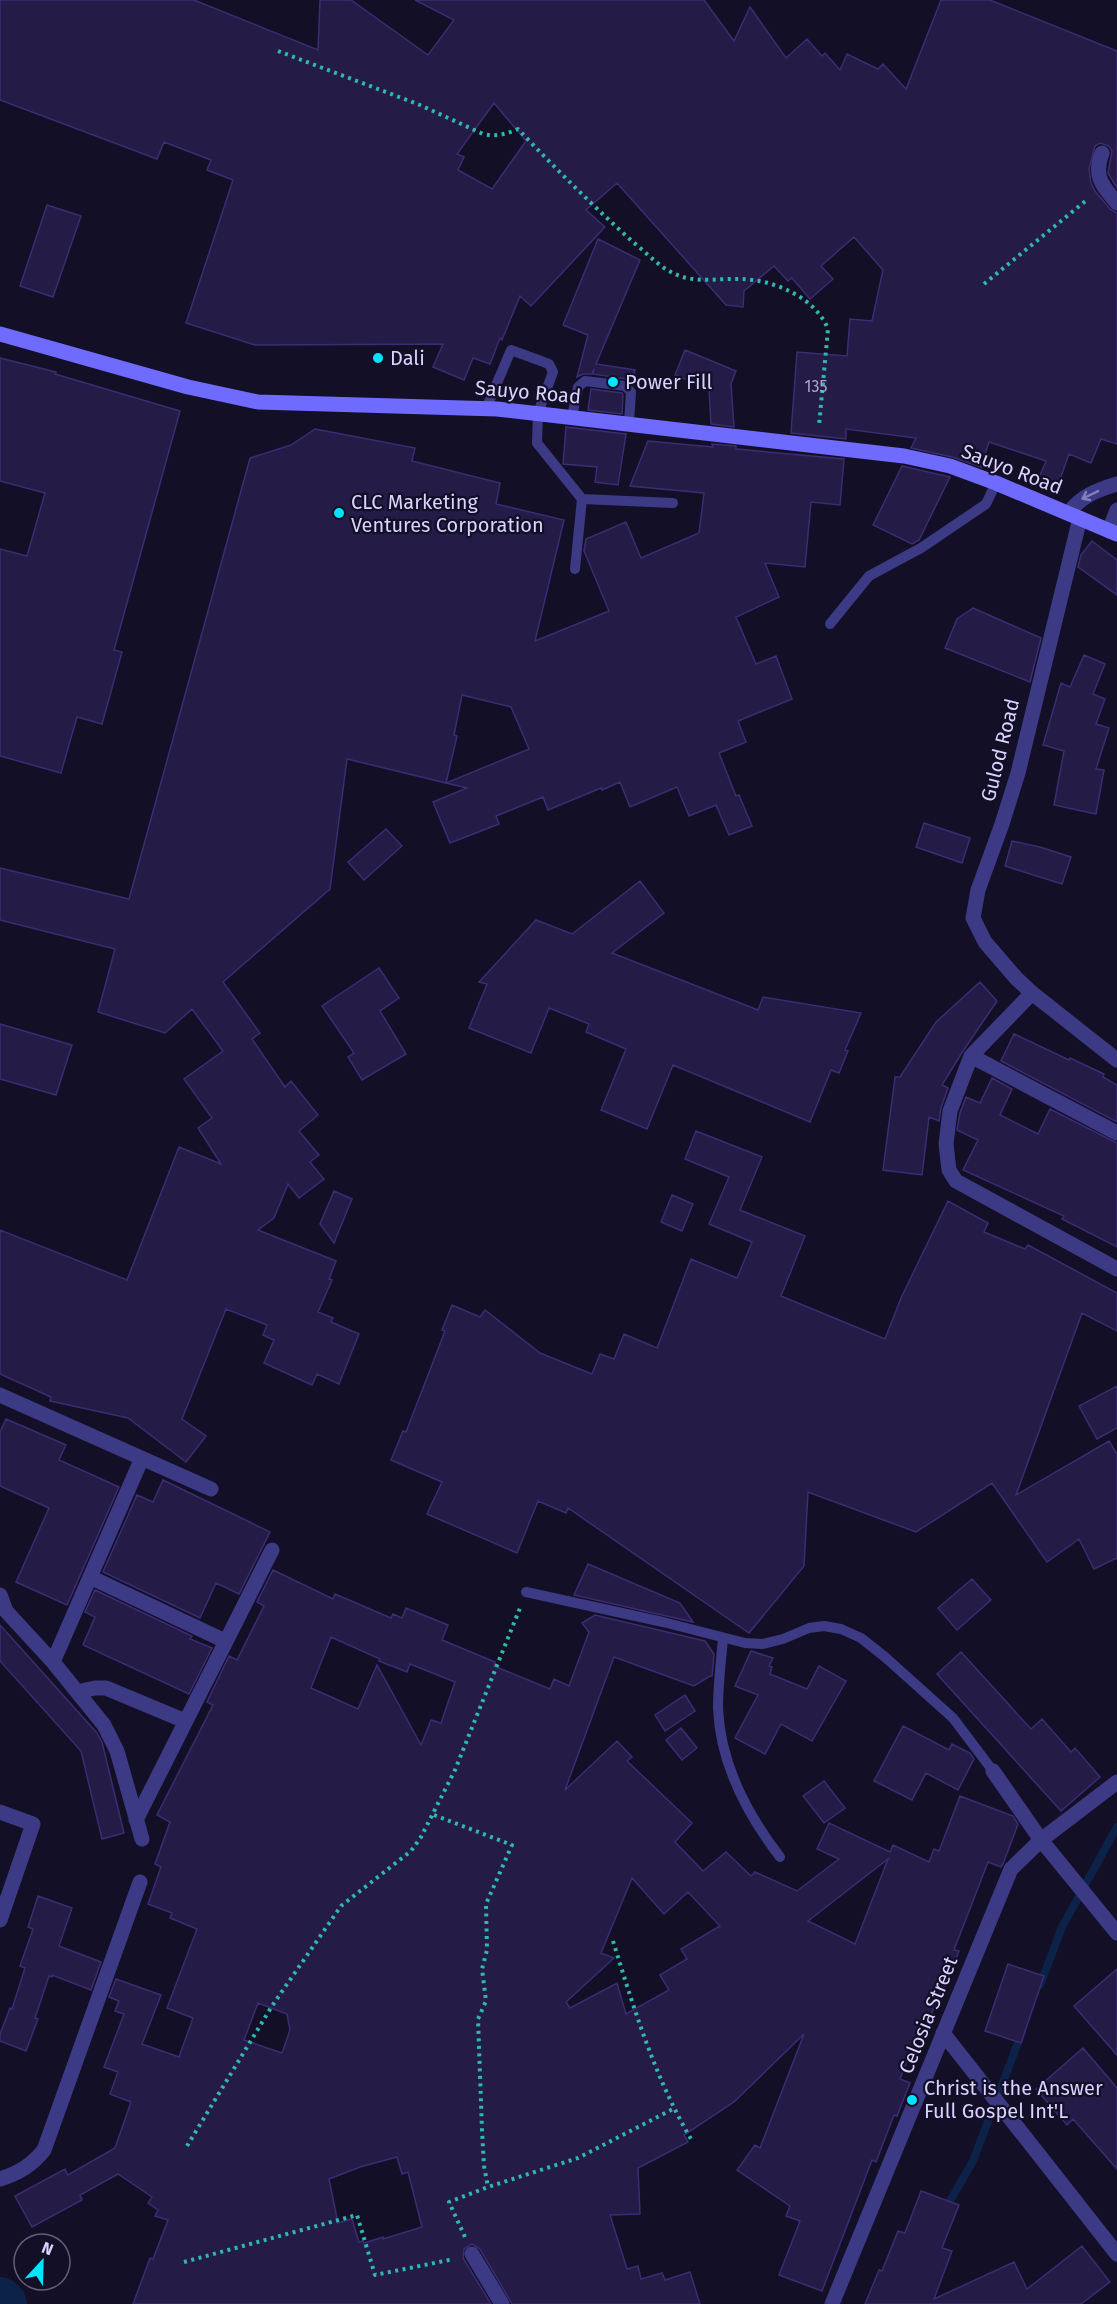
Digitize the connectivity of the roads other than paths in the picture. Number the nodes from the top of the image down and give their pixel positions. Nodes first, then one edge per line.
1 (1102, 153) dead end
2 (1117, 203) edge
3 (0, 334) edge
4 (486, 409) junction
5 (538, 413) junction
6 (572, 417) junction
7 (629, 423) junction
8 (996, 483) junction
9 (1117, 484) edge
10 (582, 499) junction
11 (673, 503) dead end
12 (1117, 510) edge
13 (1074, 516) junction
14 (1113, 532) edge
15 (575, 569) dead end
16 (830, 624) dead end
17 (1032, 993) junction
18 (971, 1056) junction
19 (1117, 1060) edge
20 (1117, 1133) edge
21 (1117, 1269) edge
22 (1, 1398) edge
23 (142, 1458) junction
24 (212, 1489) dead end
25 (272, 1550) dead end
26 (90, 1577) junction
27 (526, 1592) road end
28 (0, 1595) edge
29 (723, 1638) junction
30 (225, 1641) junction
31 (53, 1662) junction
32 (77, 1692) junction
33 (185, 1721) junction
34 (993, 1771) joint
35 (1117, 1782) edge
36 (0, 1812) edge
37 (136, 1820) junction
38 (142, 1839) dead end
39 (1041, 1840) junction
40 (780, 1857) dead end
41 (140, 1882) dead end
42 (0, 1920) edge
43 (1117, 1933) edge
44 (943, 2033) junction
45 (0, 2179) edge
46 (472, 2254) road end
47 (1117, 2254) edge
48 (502, 2304) edge
49 (832, 2304) edge

1 - 2 street
3 - 4 main road, Sauyo Road
4 - 5 main road, Sauyo Road
4 - 5 lane
5 - 6 main road, Sauyo Road
5 - 10 lane
6 - 7 main road, Sauyo Road
6 - 7 lane
7 - 8 main road, Sauyo Road
8 - 13 main road, Sauyo Road
8 - 16 lane
9 -> 13 street
10 - 11 lane
10 - 15 lane
12 - 14 street
13 - 14 main road, Sauyo Road
13 - 17 street, Gulod Road
17 - 18 street
17 - 19 street, Gulod Road
18 - 20 street
18 - 21 street
22 - 23 street
23 - 24 street
23 - 26 street
25 - 30 street
26 - 30 street
26 - 31 street
27 - 29 lane
28 - 31 street
29 - 34 lane
29 - 40 lane
30 - 33 street
31 - 32 street
32 - 33 street
32 - 37 street
33 - 37 street
34 - 39 street
35 - 39 street, Celosia Street
36 - 42 street
37 - 38 street
39 - 43 street
39 - 44 street, Celosia Street
41 - 45 street
44 - 47 street
44 - 49 street, Celosia Street
46 - 48 street

